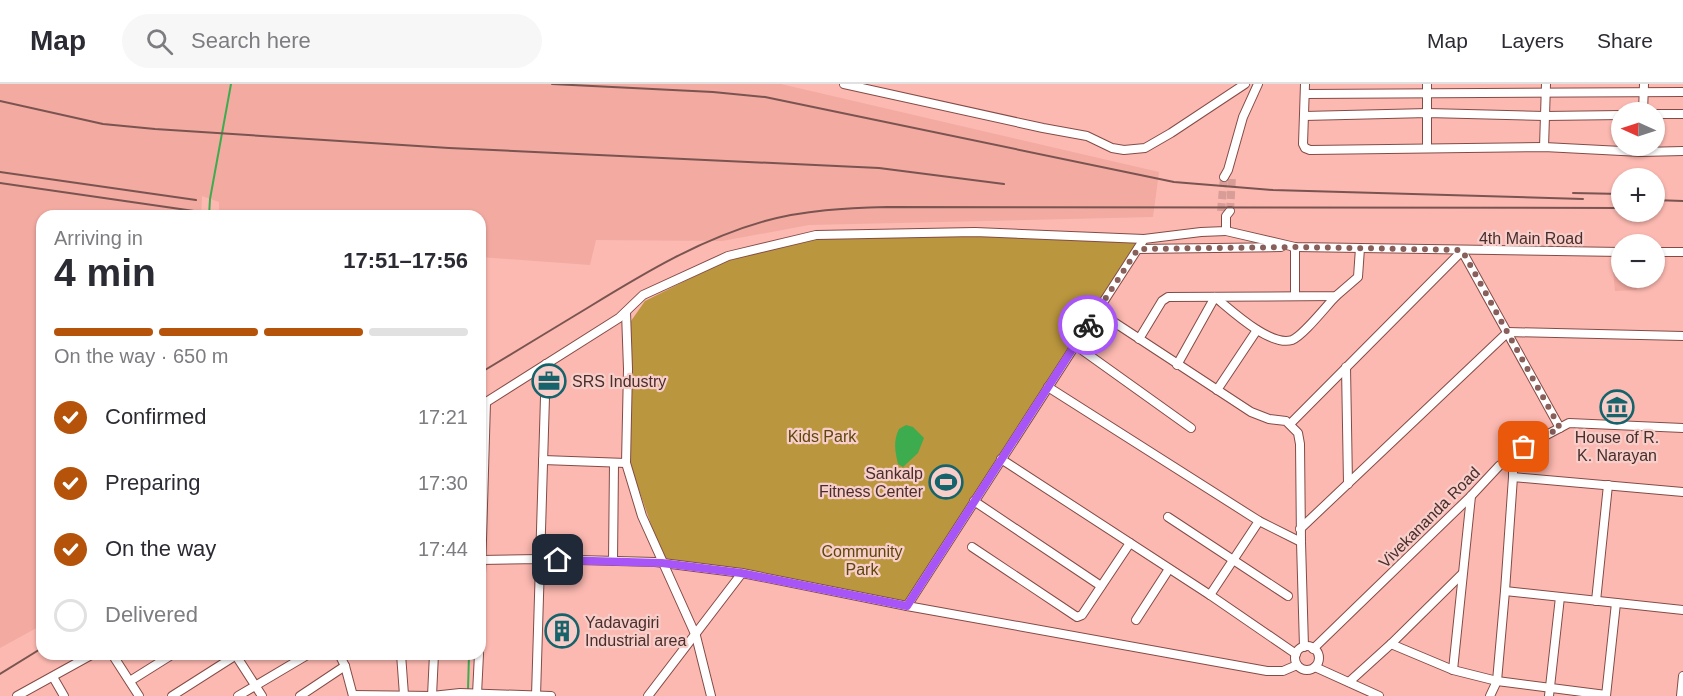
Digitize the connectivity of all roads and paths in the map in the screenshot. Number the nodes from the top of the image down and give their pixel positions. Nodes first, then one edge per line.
1 (844, 84) edge
2 (1245, 84) edge
3 (1258, 84) edge
4 (1305, 84) edge
5 (1546, 84) edge
6 (1644, 84) edge
7 (1428, 88) edge
8 (1683, 92) edge
9 (1644, 93) junction
10 (1305, 94) junction
11 (1546, 94) junction
12 (1644, 102) edge
13 (1428, 113) junction
14 (1665, 114) edge
15 (1683, 114) edge
16 (1611, 115) edge
17 (1304, 116) junction
18 (1545, 116) junction
19 (1544, 147) junction
20 (1427, 148) junction
21 (1611, 148) edge
22 (1665, 150) edge
23 (1683, 151) edge
24 (1228, 175) tunnel mouth
25 (1226, 213) tunnel mouth
26 (1226, 231) junction
27 (1144, 239) junction
28 (1295, 247) junction
29 (1360, 248) junction
30 (1138, 249) junction
31 (1462, 250) junction
32 (1611, 252) edge
33 (1665, 252) edge
34 (1683, 252) edge
35 (1295, 296) junction
36 (1336, 296) junction
37 (1215, 297) junction
38 (1097, 311) junction
39 (626, 312) junction
40 (1257, 330) junction
41 (1508, 332) junction
42 (1683, 336) edge
43 (1139, 339) junction
44 (1075, 345) junction
45 (546, 364) junction
46 (1177, 365) junction
47 (1347, 367) junction
48 (1048, 387) junction
49 (1217, 390) junction
50 (486, 402) edge
51 (1290, 424) junction
52 (1191, 428) dead end
53 (1560, 428) junction
54 (1683, 428) edge
55 (1001, 459) junction
56 (543, 460) junction
57 (1509, 460) junction
58 (614, 463) junction
59 (626, 463) junction
60 (1513, 477) junction
61 (1348, 484) junction
62 (1608, 485) junction
63 (1683, 492) edge
64 (1471, 496) junction
65 (974, 501) junction
66 (1167, 517) dead end
67 (1259, 521) junction
68 (1300, 529) junction
69 (1300, 542) junction
70 (1130, 543) junction
71 (972, 547) dead end
72 (540, 559) junction
73 (486, 560) edge
74 (1232, 560) junction
75 (613, 561) junction
76 (662, 563) junction
77 (1169, 568) junction
78 (741, 573) junction
79 (1462, 574) junction
80 (1101, 586) junction
81 (1505, 591) junction
82 (1210, 595) junction
83 (1288, 596) dead end
84 (1560, 597) junction
85 (1596, 601) junction
86 (1616, 603) junction
87 (907, 606) junction
88 (1683, 610) edge
89 (1136, 620) dead end
90 (696, 636) junction
91 (1392, 644) junction
92 (1304, 647) junction
93 (1314, 649) junction
94 (1296, 654) junction
95 (83, 660) edge
96 (116, 660) edge
97 (163, 660) edge
98 (227, 660) edge
99 (240, 660) edge
100 (299, 660) edge
101 (342, 660) edge
102 (401, 660) edge
103 (434, 660) edge
104 (479, 660) edge
105 (1297, 665) junction
106 (345, 666) junction
107 (1315, 667) junction
108 (1453, 670) junction
109 (1683, 676) edge
110 (53, 677) junction
111 (130, 681) junction
112 (1497, 681) junction
113 (1349, 682) junction
114 (255, 685) junction
115 (1549, 692) edge
116 (476, 694) junction
117 (355, 695) edge
118 (378, 695) edge
119 (17, 696) edge
120 (64, 696) edge
121 (139, 696) edge
122 (172, 696) edge
123 (238, 696) edge
124 (262, 696) edge
125 (300, 696) edge
126 (404, 696) edge
127 (432, 696) edge
128 (536, 696) edge
129 (550, 696) edge
130 (648, 696) edge
131 (711, 696) edge
132 (1379, 696) edge
133 (1490, 696) edge
134 (1606, 696) edge
135 (1681, 696) edge

1 - 2 street
3 - 24 street
4 - 10 street
5 - 11 street
6 - 9 street
7 - 10 street
7 - 11 street
7 - 13 street
8 - 9 street
9 - 11 street
9 - 12 street
10 - 17 street
11 - 18 street
13 - 17 street
13 - 18 street
13 - 20 street
14 - 15 street
16 - 18 street
17 - 20 street
18 - 19 street
19 - 20 street
19 - 21 street
22 - 23 street
25 - 26 street
26 - 27 street, 4th Main Road
26 - 28 street, 4th Main Road
27 - 30 street
27 - 39 street, 4th Main Road
28 - 29 street, 4th Main Road
28 - 30 street
28 - 35 street
29 - 31 street, 4th Main Road
29 - 36 street
30 - 38 street
31 - 32 street, 4th Main Road
31 - 41 street
31 - 47 street
33 - 34 street
35 - 36 street
35 - 37 street
36 - 40 street
37 - 40 street
37 - 43 street
37 - 46 street
38 - 43 street
38 - 44 street
39 - 45 street, 4th Main Road
39 - 59 street
40 - 49 street
41 - 42 street
41 - 53 street
41 - 61 street
43 - 46 street
44 - 48 street
44 - 52 street
45 - 50 street, 4th Main Road
45 - 56 street
46 - 49 street
47 - 51 street
47 - 61 street
48 - 55 street
48 - 67 street
49 - 51 street
51 - 68 street
53 - 54 street, Vivekananda Road
53 - 57 street, Vivekananda Road
55 - 65 street
55 - 70 street
56 - 58 street
56 - 72 street
57 - 60 street
57 - 64 street, Vivekananda Road
58 - 59 street
58 - 75 street
59 - 76 street
60 - 62 street
60 - 81 street
61 - 68 street
62 - 63 street
62 - 85 street
64 - 79 street
64 - 93 street, Vivekananda Road
65 - 80 street
65 - 87 street
66 - 74 street
67 - 69 street
67 - 74 street
68 - 69 street
69 - 92 street
70 - 77 street
70 - 80 street
71 - 80 street
72 - 73 street
72 - 75 street
72 - 128 street
74 - 82 street
74 - 83 street
75 - 76 street
76 - 78 street
76 - 90 street
77 - 82 street
77 - 89 street
78 - 87 street
78 - 90 street
79 - 91 street
79 - 108 street
81 - 84 street
81 - 112 street
82 - 94 street
84 - 85 street
84 - 115 street
85 - 86 street
86 - 88 street
86 - 134 street
87 - 105 street
90 - 130 street
90 - 131 street
91 - 108 street
91 - 113 street
92 - 93 street
92 - 94 street
93 - 107 street
94 - 105 street
95 - 110 street
96 - 111 street
97 - 111 street
98 - 122 street
99 - 114 street
100 - 114 street
101 - 106 street
102 - 126 street
103 - 127 street
104 - 116 street
105 - 107 street
106 - 117 street
106 - 125 street
107 - 113 street
108 - 112 street
109 - 135 street
110 - 119 street
110 - 120 street
111 - 121 street
112 - 115 street
112 - 133 street
113 - 132 street
114 - 123 street
114 - 124 street
115 - 134 street
116 - 127 street
116 - 128 street
117 - 118 street
118 - 126 street
126 - 127 street
128 - 129 street

